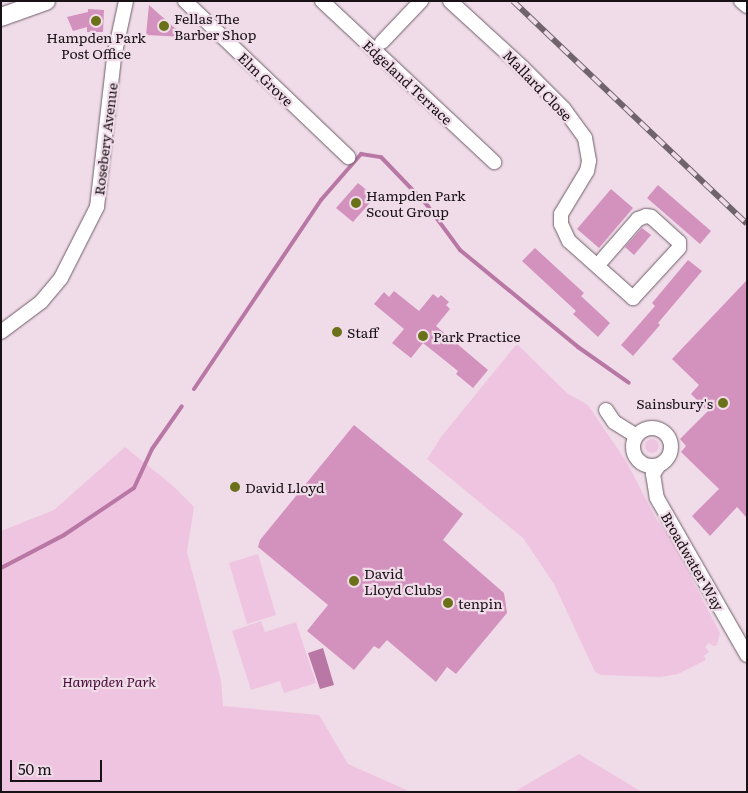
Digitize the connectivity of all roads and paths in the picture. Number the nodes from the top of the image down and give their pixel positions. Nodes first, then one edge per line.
1 (46, 1) edge
2 (126, 1) edge
3 (185, 1) edge
4 (322, 1) edge
5 (421, 1) edge
6 (450, 1) edge
7 (741, 1) edge
8 (747, 6) edge
9 (1, 17) edge
10 (382, 42) dead end
11 (348, 157) dead end
12 (494, 162) dead end
13 (597, 266) junction
14 (1, 332) edge
15 (606, 410) dead end
16 (636, 436) junction
17 (659, 465) junction
18 (747, 655) edge

1 - 9 street
2 - 14 street, Rosebery Avenue
3 - 11 street, Elm Grove
4 - 12 street, Edgeland Terrace
5 - 10 street
6 - 13 street, Mallard Close
7 - 8 street
13 - 13 street, Mallard Close
15 - 16 street
16 - 17 street
16 - 17 street, Broadwater Way
17 - 18 street, Broadwater Way

